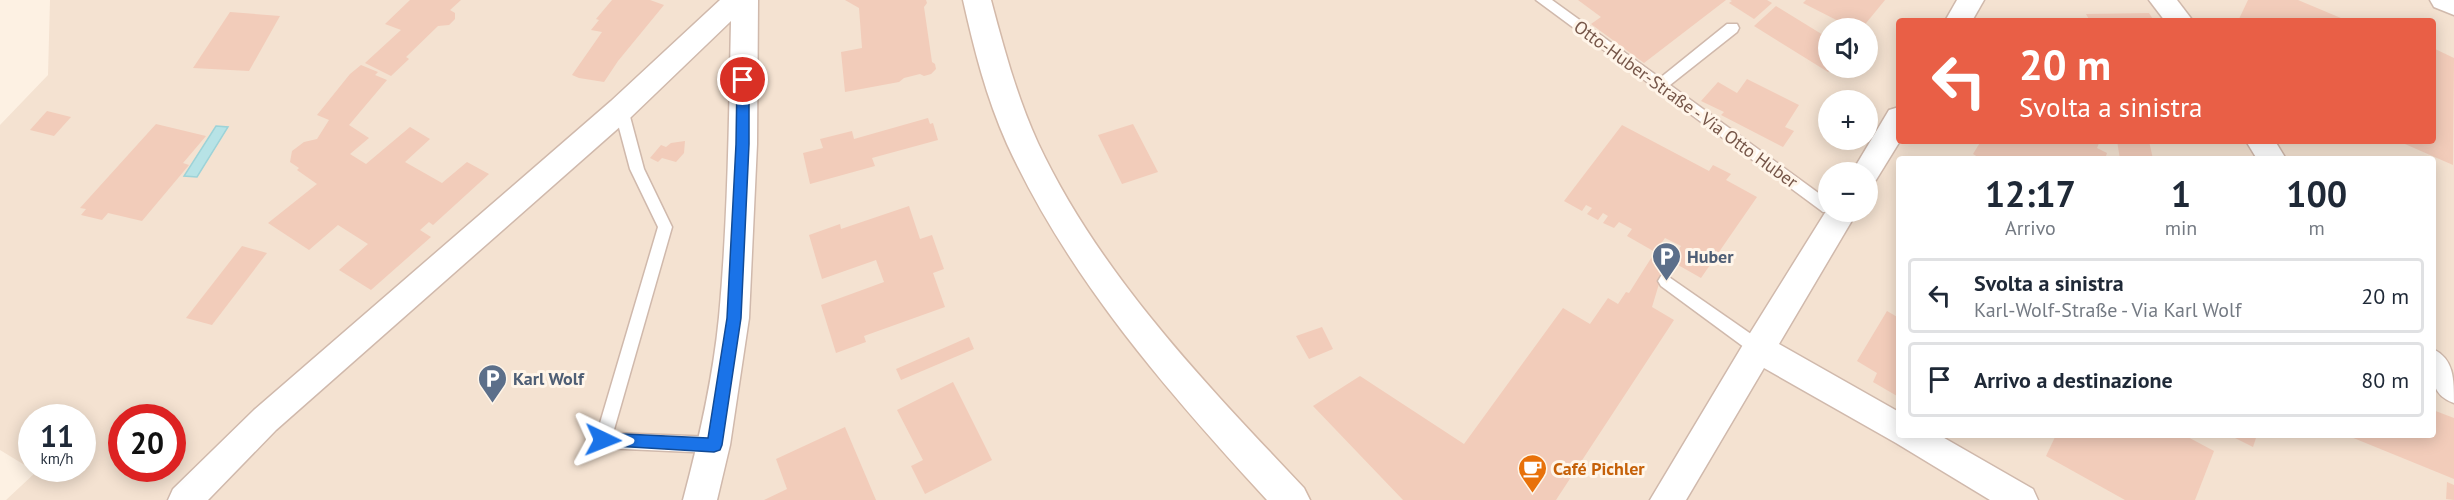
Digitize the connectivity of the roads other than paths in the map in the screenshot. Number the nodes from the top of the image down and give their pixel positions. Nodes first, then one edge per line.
1 (737, 0) edge
2 (745, 0) edge
3 (977, 0) edge
4 (1543, 0) edge
5 (1971, 0) edge
6 (2162, 0) edge
7 (2443, 0) edge
8 (2454, 5) edge
9 (1960, 18) edge
10 (2177, 18) edge
11 (1732, 28) dead end
12 (1660, 85) junction
13 (621, 109) junction
14 (1896, 123) edge
15 (1872, 162) edge
16 (1818, 200) edge
17 (1829, 222) edge
18 (1666, 281) dead end
19 (1758, 348) junction
20 (2436, 367) edge
21 (2454, 389) edge
22 (1896, 427) edge
23 (1914, 438) edge
24 (714, 445) junction
25 (185, 500) edge
26 (700, 500) edge
27 (1291, 500) edge
28 (1667, 500) edge
29 (2021, 500) edge

1 - 13 street
2 - 24 street
3 - 27 main road
4 - 12 lane, Otto-Huber-Straße - Via Otto Huber
5 - 9 street
6 - 10 street
7 - 8 street
11 - 12 lane
12 - 16 lane, Otto-Huber-Straße - Via Otto Huber
13 - 24 lane
13 - 25 street
14 - 15 street
17 - 19 street
18 - 19 lane
19 - 22 street
19 - 28 street
20 - 21 street
23 - 29 street
24 - 26 street

